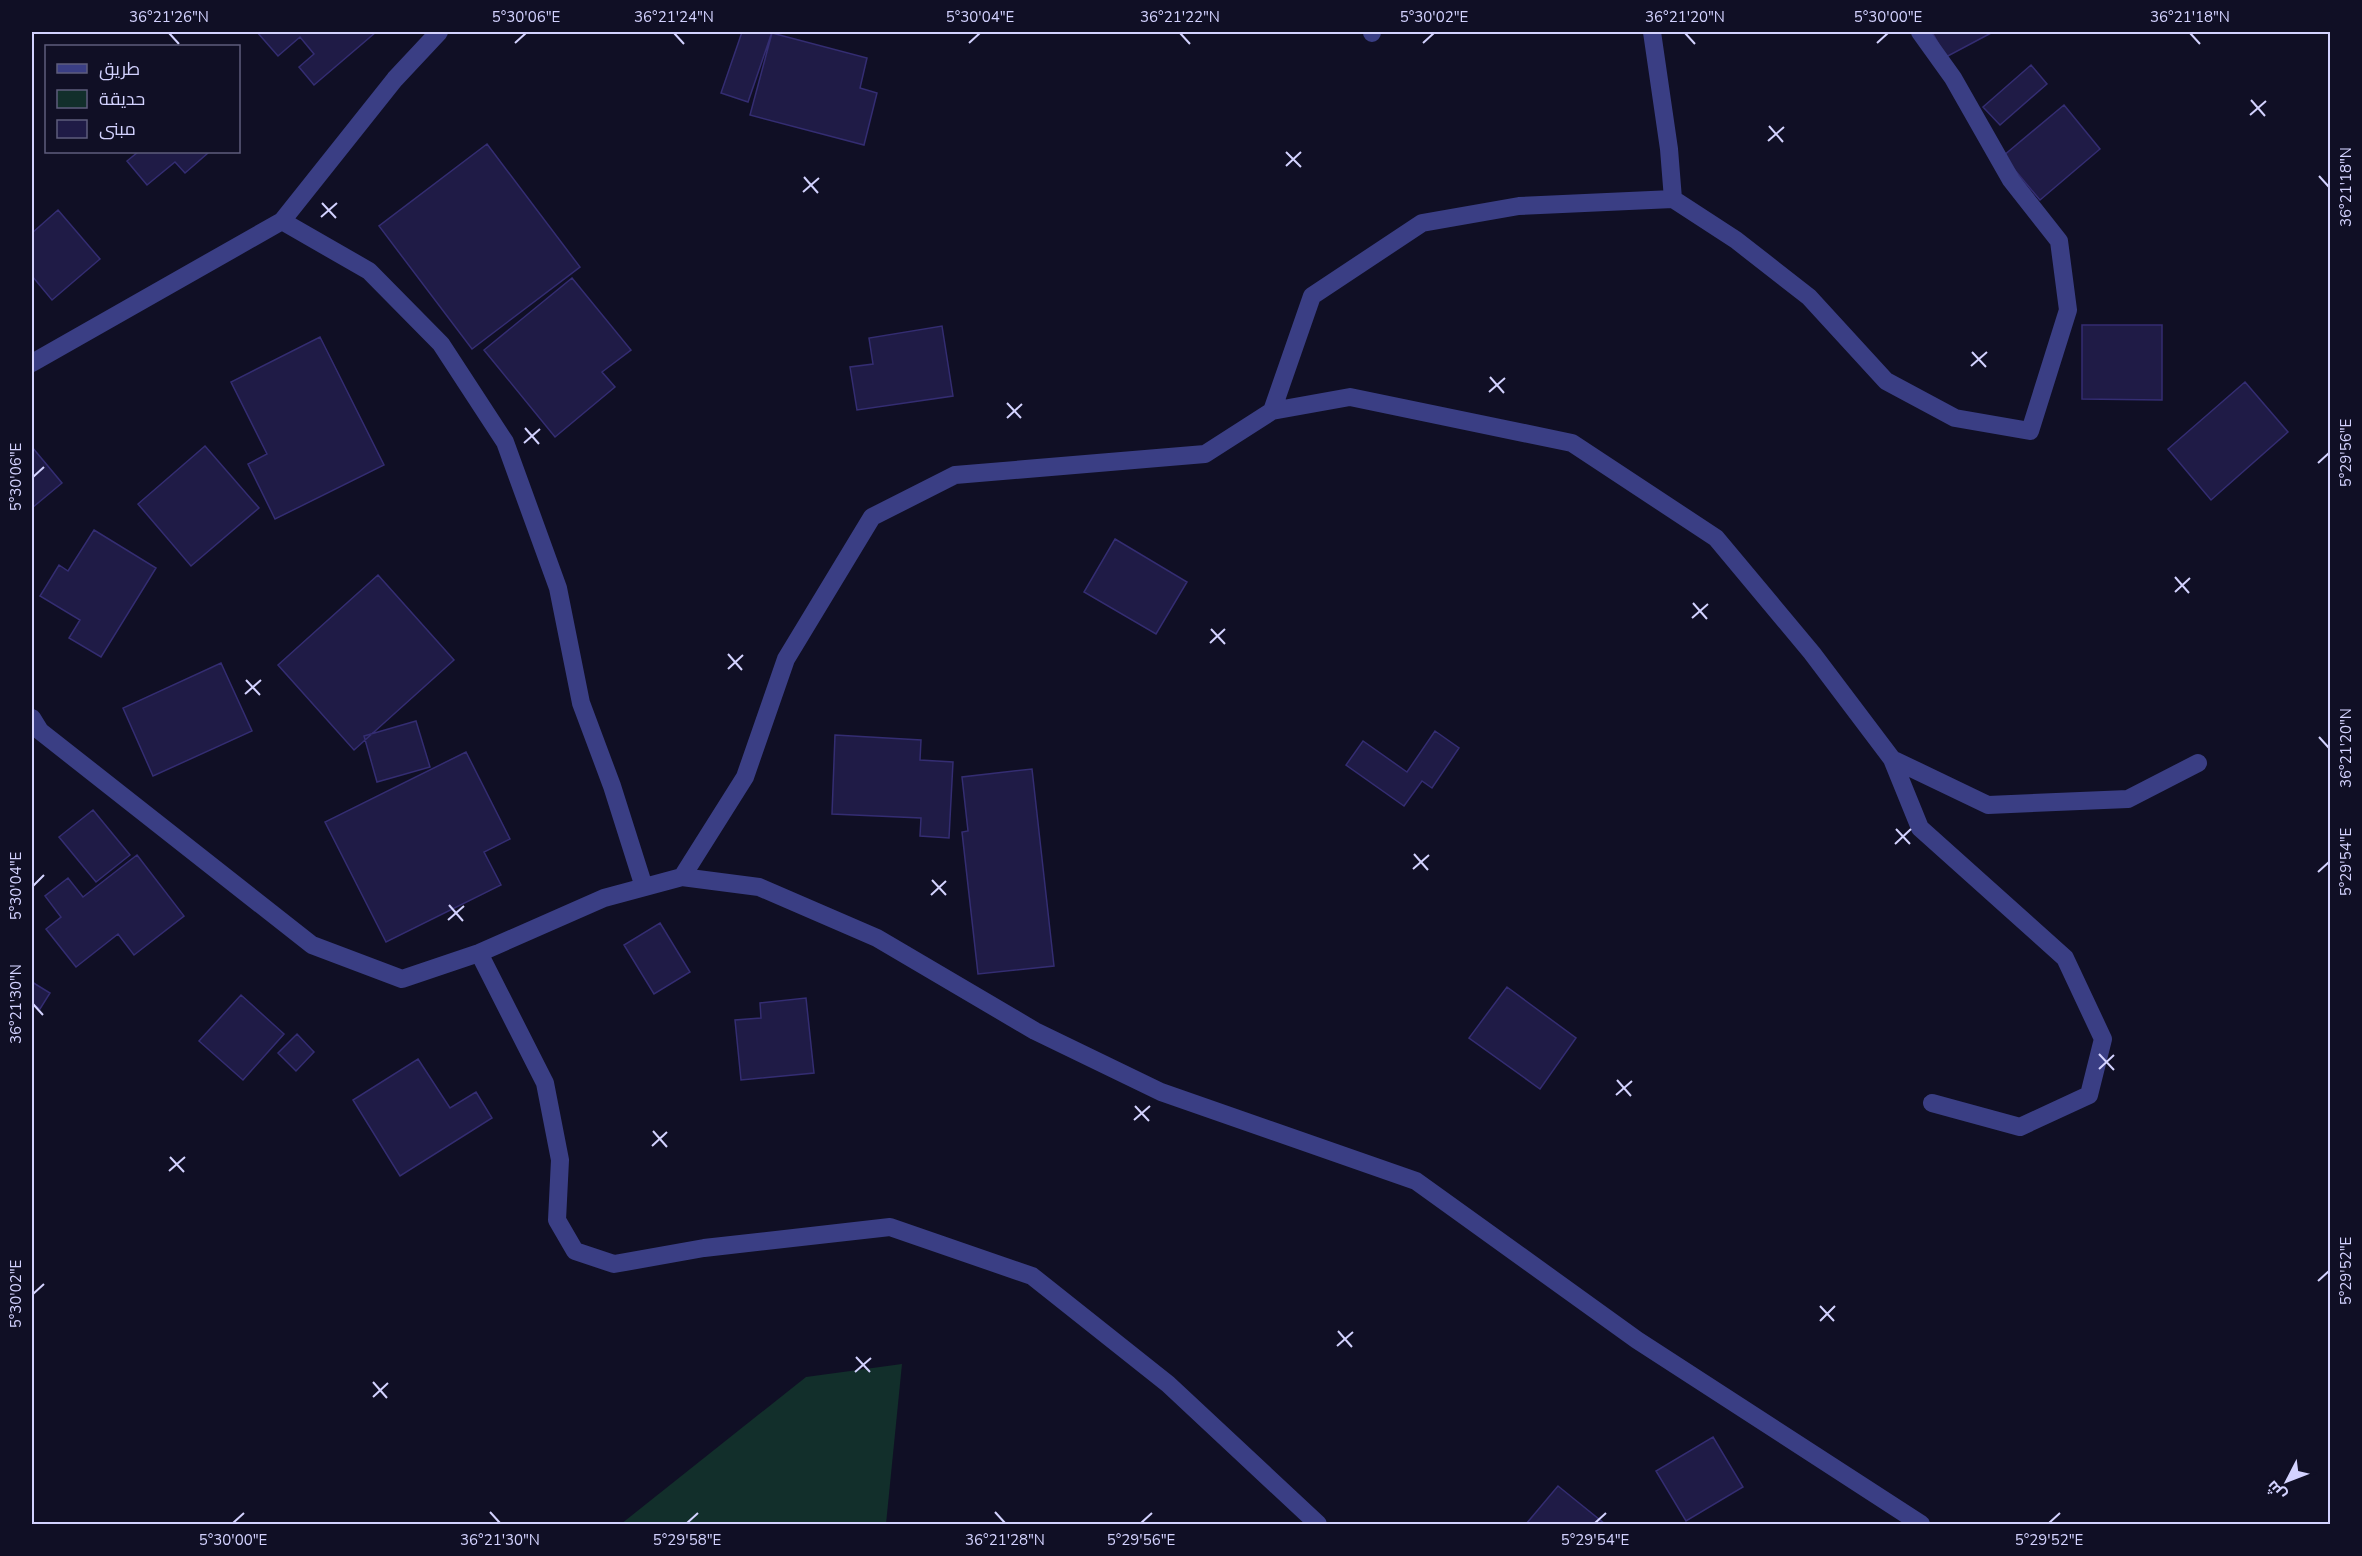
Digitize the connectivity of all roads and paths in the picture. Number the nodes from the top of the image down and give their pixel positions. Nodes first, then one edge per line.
1 (439, 32) edge
2 (1652, 32) edge
3 (1920, 32) edge
4 (1673, 199) junction
5 (282, 221) junction
6 (32, 363) edge
7 (1272, 411) junction
8 (32, 718) edge
9 (1892, 759) junction
10 (2198, 763) dead end
11 (682, 877) junction
12 (644, 887) junction
13 (479, 953) junction
14 (1932, 1104) dead end
15 (1318, 1524) edge
16 (1921, 1524) edge

1 - 5 street
2 - 4 street
3 - 4 street
4 - 7 street
5 - 6 street
5 - 12 street
7 - 9 street
7 - 11 street
8 - 13 street
9 - 10 street
9 - 14 street
11 - 12 street
11 - 16 street
12 - 13 street
13 - 15 street

